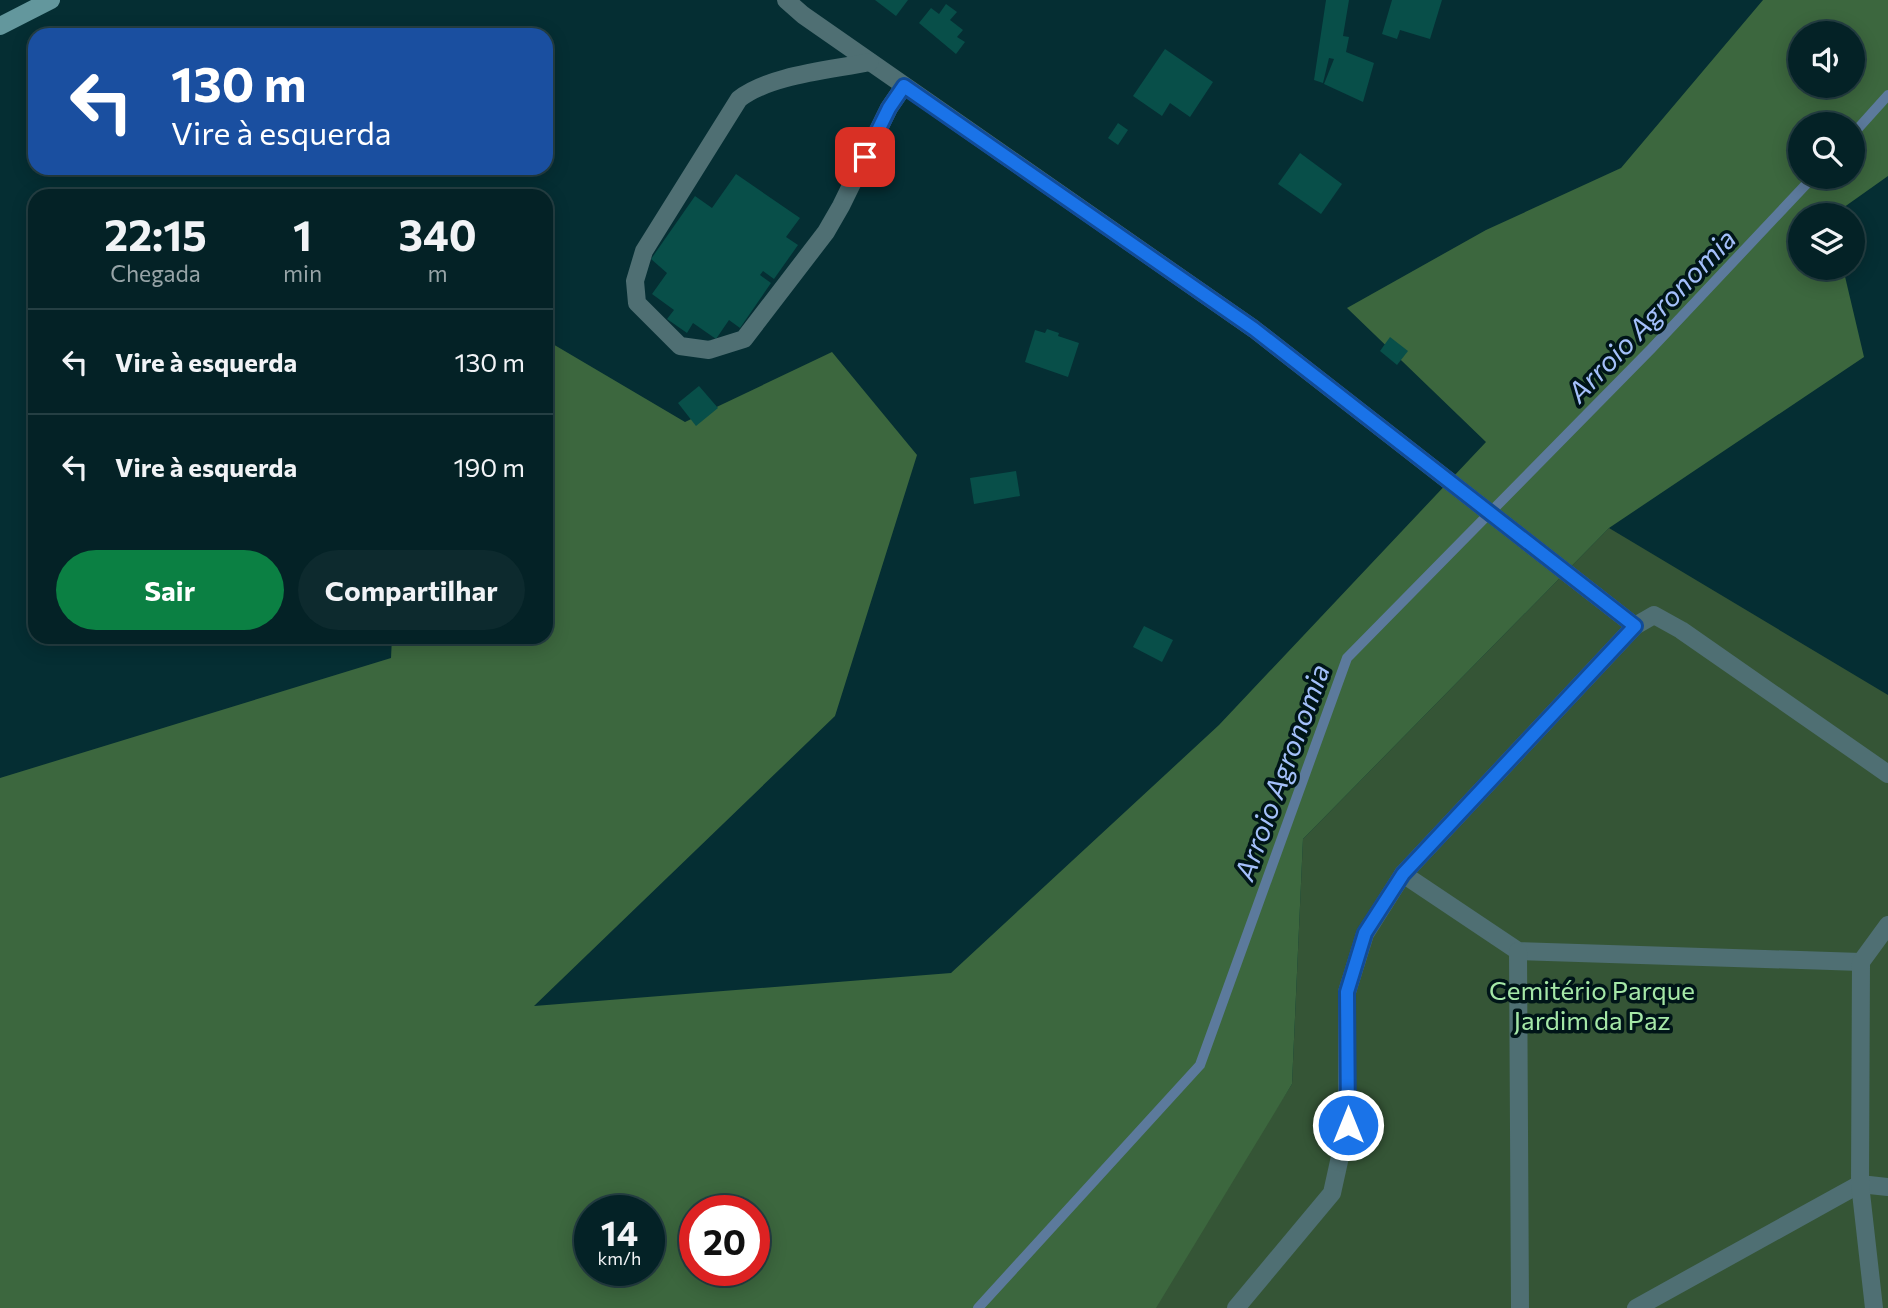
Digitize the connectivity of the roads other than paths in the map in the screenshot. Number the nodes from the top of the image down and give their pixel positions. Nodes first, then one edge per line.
1 (51, 0) edge
2 (786, 0) edge
3 (0, 26) edge
4 (870, 62) junction
5 (904, 86) junction
6 (1635, 626) junction
7 (1888, 774) edge
8 (1403, 874) junction
9 (1888, 925) edge
10 (1518, 951) junction
11 (1861, 962) junction
12 (1860, 1184) junction
13 (1888, 1187) edge
14 (1236, 1308) edge
15 (1520, 1308) edge
16 (1636, 1308) edge
17 (1874, 1308) edge

1 - 3 street
2 - 4 street
4 - 5 street
4 - 5 street
5 - 6 street
6 - 7 street
6 - 8 street
8 - 10 street
8 - 14 street
9 - 11 street
10 - 11 street
10 - 15 street
11 - 12 street
12 - 13 street
12 - 16 street
12 - 17 street

